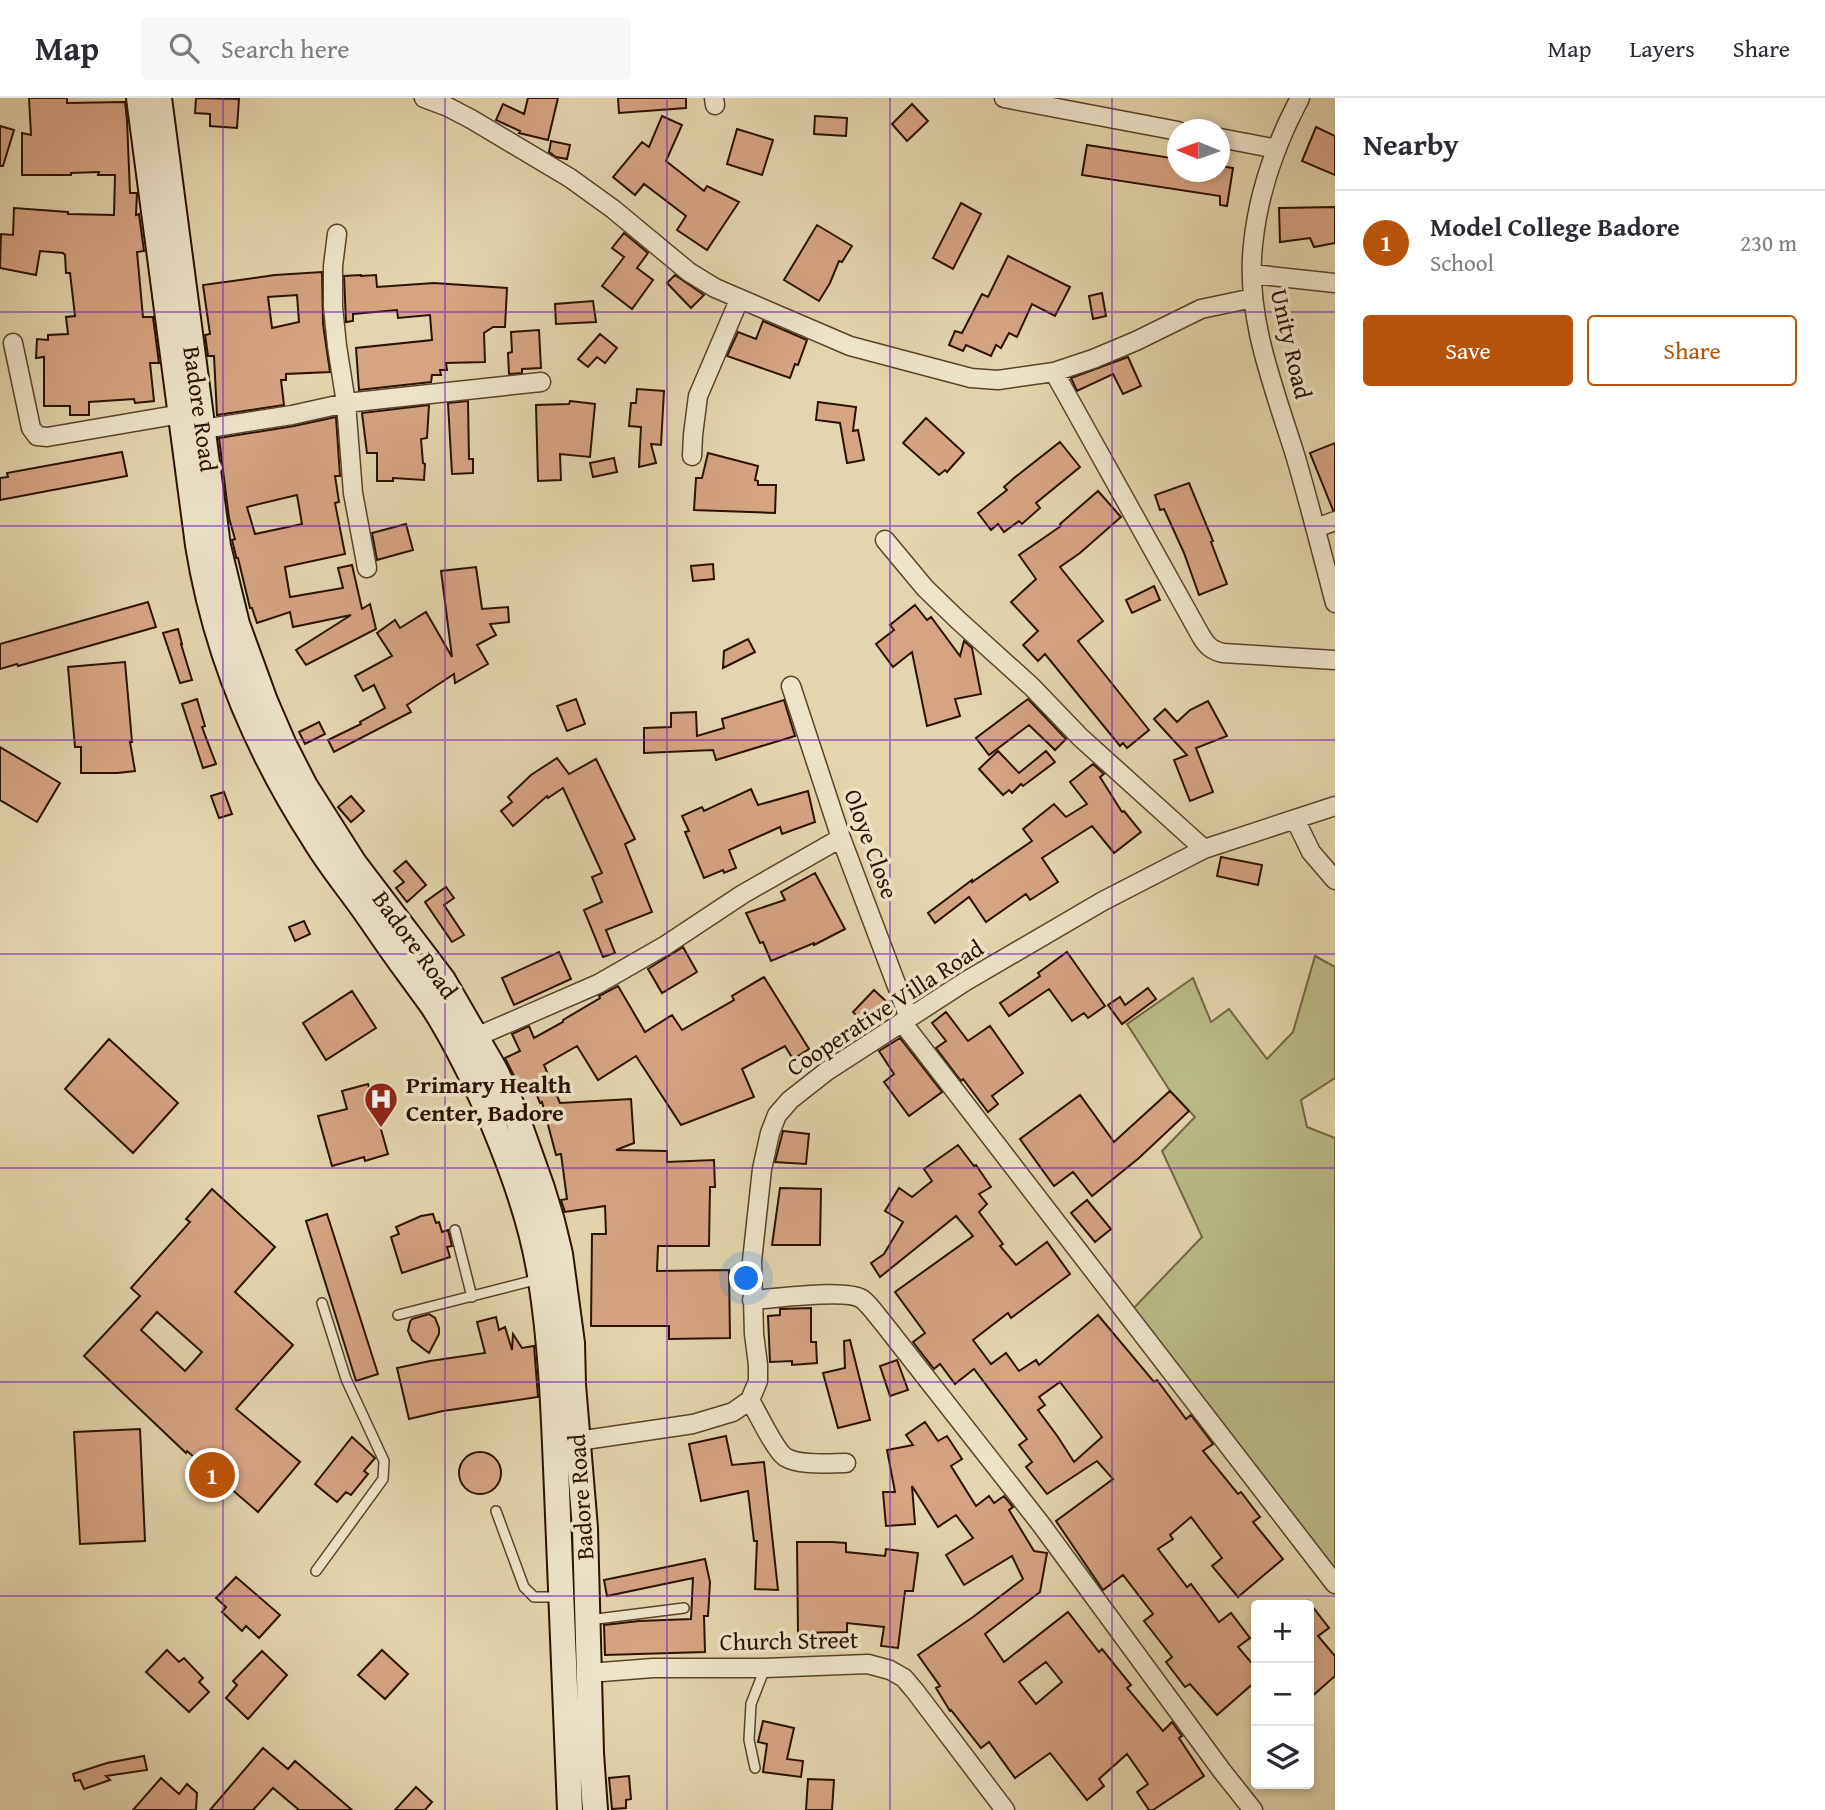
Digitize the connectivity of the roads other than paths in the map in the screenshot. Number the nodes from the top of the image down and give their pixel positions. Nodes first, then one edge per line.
1 (139, 98) edge
2 (159, 98) edge
3 (424, 98) edge
4 (1004, 98) edge
5 (1300, 98) edge
6 (1167, 129) edge
7 (1230, 140) edge
8 (1277, 149) junction
9 (337, 234) dead end
10 (1252, 274) junction
11 (1335, 283) edge
12 (1253, 298) junction
13 (739, 300) junction
14 (13, 343) dead end
15 (1054, 372) junction
16 (541, 382) dead end
17 (346, 403) junction
18 (181, 414) junction
19 (203, 429) junction
20 (692, 456) dead end
21 (1335, 521) edge
22 (1316, 528) junction
23 (885, 540) dead end
24 (367, 568) dead end
25 (1335, 603) edge
26 (1335, 660) edge
27 (791, 686) dead end
28 (1335, 806) edge
29 (1295, 819) junction
30 (841, 838) junction
31 (1204, 849) junction
32 (1335, 880) edge
33 (905, 1020) junction
34 (476, 1037) junction
35 (455, 1230) dead end
36 (550, 1292) junction
37 (472, 1297) junction
38 (752, 1300) junction
39 (322, 1303) dead end
40 (398, 1315) dead end
41 (750, 1400) junction
42 (578, 1441) junction
43 (846, 1463) dead end
44 (496, 1511) dead end
45 (316, 1571) dead end
46 (1335, 1584) edge
47 (563, 1597) junction
48 (684, 1608) dead end
49 (587, 1620) junction
50 (765, 1668) junction
51 (589, 1673) junction
52 (755, 1768) dead end
53 (570, 1810) edge
54 (595, 1810) edge
55 (1005, 1810) edge
56 (1253, 1810) edge

1 - 18 main road, Badore Road
2 - 19 main road, Badore Road
3 - 13 street
4 - 6 street
5 - 8 street, Unity Road
7 - 8 street
8 - 10 street, Unity Road
9 - 17 street
10 - 11 street
10 - 12 street, Unity Road
12 - 15 street
12 - 22 street, Unity Road
13 - 15 street
13 - 20 street
14 - 18 street
15 - 26 street
16 - 17 street
17 - 19 street
17 - 24 street
18 - 36 main road, Badore Road
19 - 34 main road, Badore Road
21 - 22 street
22 - 25 street, Unity Road
23 - 31 street
27 - 30 street, Oloye Close
28 - 29 street, Cooperative Villa Road
29 - 31 street, Cooperative Villa Road
29 - 32 street
30 - 33 street, Oloye Close
30 - 34 street
31 - 33 street, Cooperative Villa Road
33 - 38 street, Cooperative Villa Road
33 - 46 street, Oloye Close
34 - 36 main road, Badore Road
35 - 37 lane
36 - 37 lane
36 - 42 main road, Badore Road
36 - 47 main road, Badore Road
37 - 40 lane
38 - 41 street, Cooperative Villa Road
38 - 56 street
39 - 45 lane
41 - 42 street
41 - 43 street
42 - 49 main road, Badore Road
44 - 47 lane
47 - 53 main road, Badore Road
48 - 49 lane
49 - 51 main road, Badore Road
50 - 51 street, Church Street
50 - 52 lane
50 - 55 street, Church Street
51 - 54 main road, Badore Road

